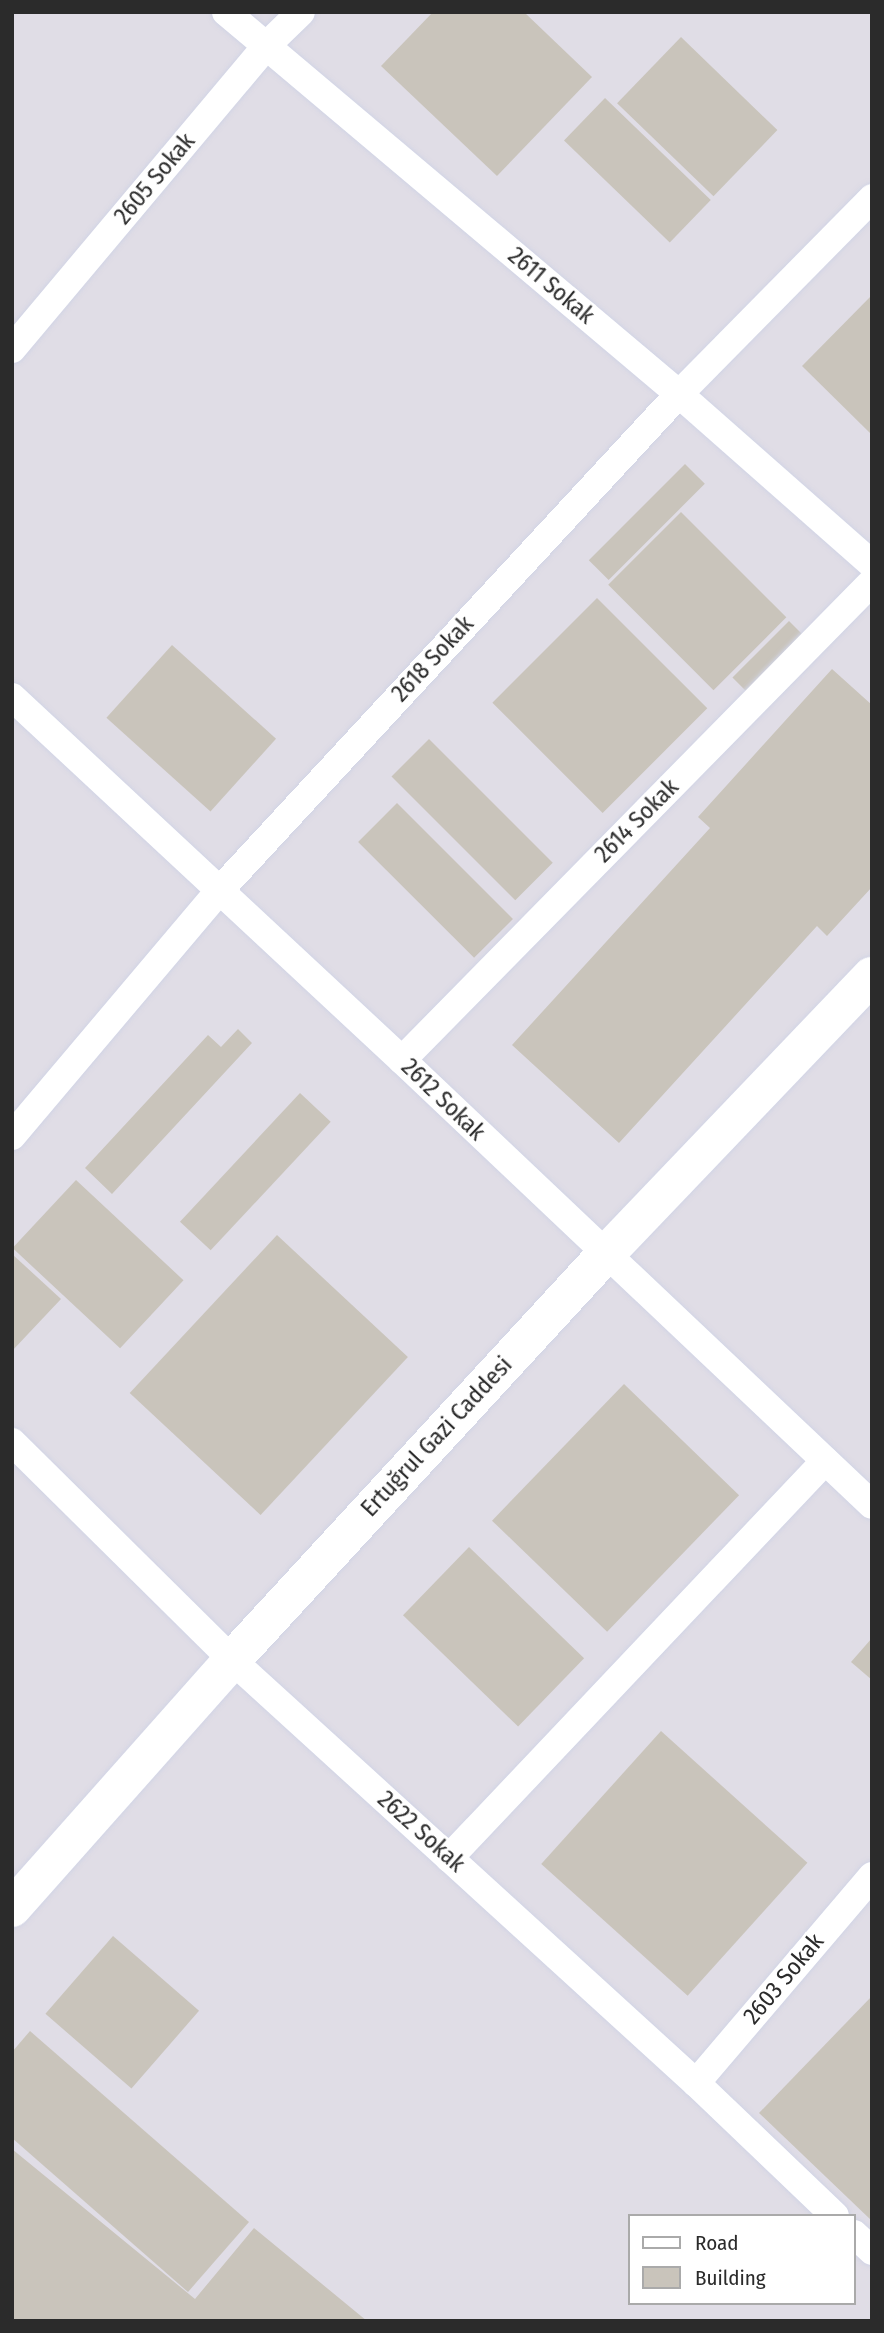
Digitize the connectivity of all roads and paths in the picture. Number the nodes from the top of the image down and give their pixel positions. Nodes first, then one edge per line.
1 (226, 12) edge
2 (301, 12) edge
3 (265, 47) junction
4 (872, 198) edge
5 (12, 349) edge
6 (678, 394) junction
7 (872, 564) edge
8 (872, 582) edge
9 (12, 697) edge
10 (220, 890) junction
11 (872, 976) edge
12 (402, 1060) junction
13 (12, 1136) edge
14 (605, 1255) junction
15 (12, 1442) edge
16 (825, 1461) junction
17 (872, 1505) edge
18 (232, 1660) junction
19 (449, 1858) junction
20 (872, 1876) edge
21 (12, 1908) edge
22 (696, 2083) junction
23 (833, 2214) edge
24 (856, 2236) edge
25 (872, 2251) edge

1 - 3 street, 2611 Sokak
2 - 3 street, 2605 Sokak
3 - 5 street, 2605 Sokak
3 - 6 street, 2611 Sokak
4 - 6 street, 2618 Sokak
6 - 7 street, 2611 Sokak
6 - 10 street, 2618 Sokak
8 - 12 street, 2614 Sokak
9 - 10 street, 2612 Sokak
10 - 12 street, 2612 Sokak
10 - 13 street, 2618 Sokak
11 - 14 main road, Ertuğrul Gazi Caddesi
12 - 14 street, 2612 Sokak
14 - 16 street, 2612 Sokak
14 - 18 main road, Ertuğrul Gazi Caddesi
15 - 18 street, 2622 Sokak
16 - 17 street, 2612 Sokak
16 - 19 street
18 - 19 street, 2622 Sokak
18 - 21 main road, Ertuğrul Gazi Caddesi
19 - 22 street, 2622 Sokak
20 - 22 street, 2603 Sokak
22 - 23 street, 2622 Sokak
24 - 25 street

